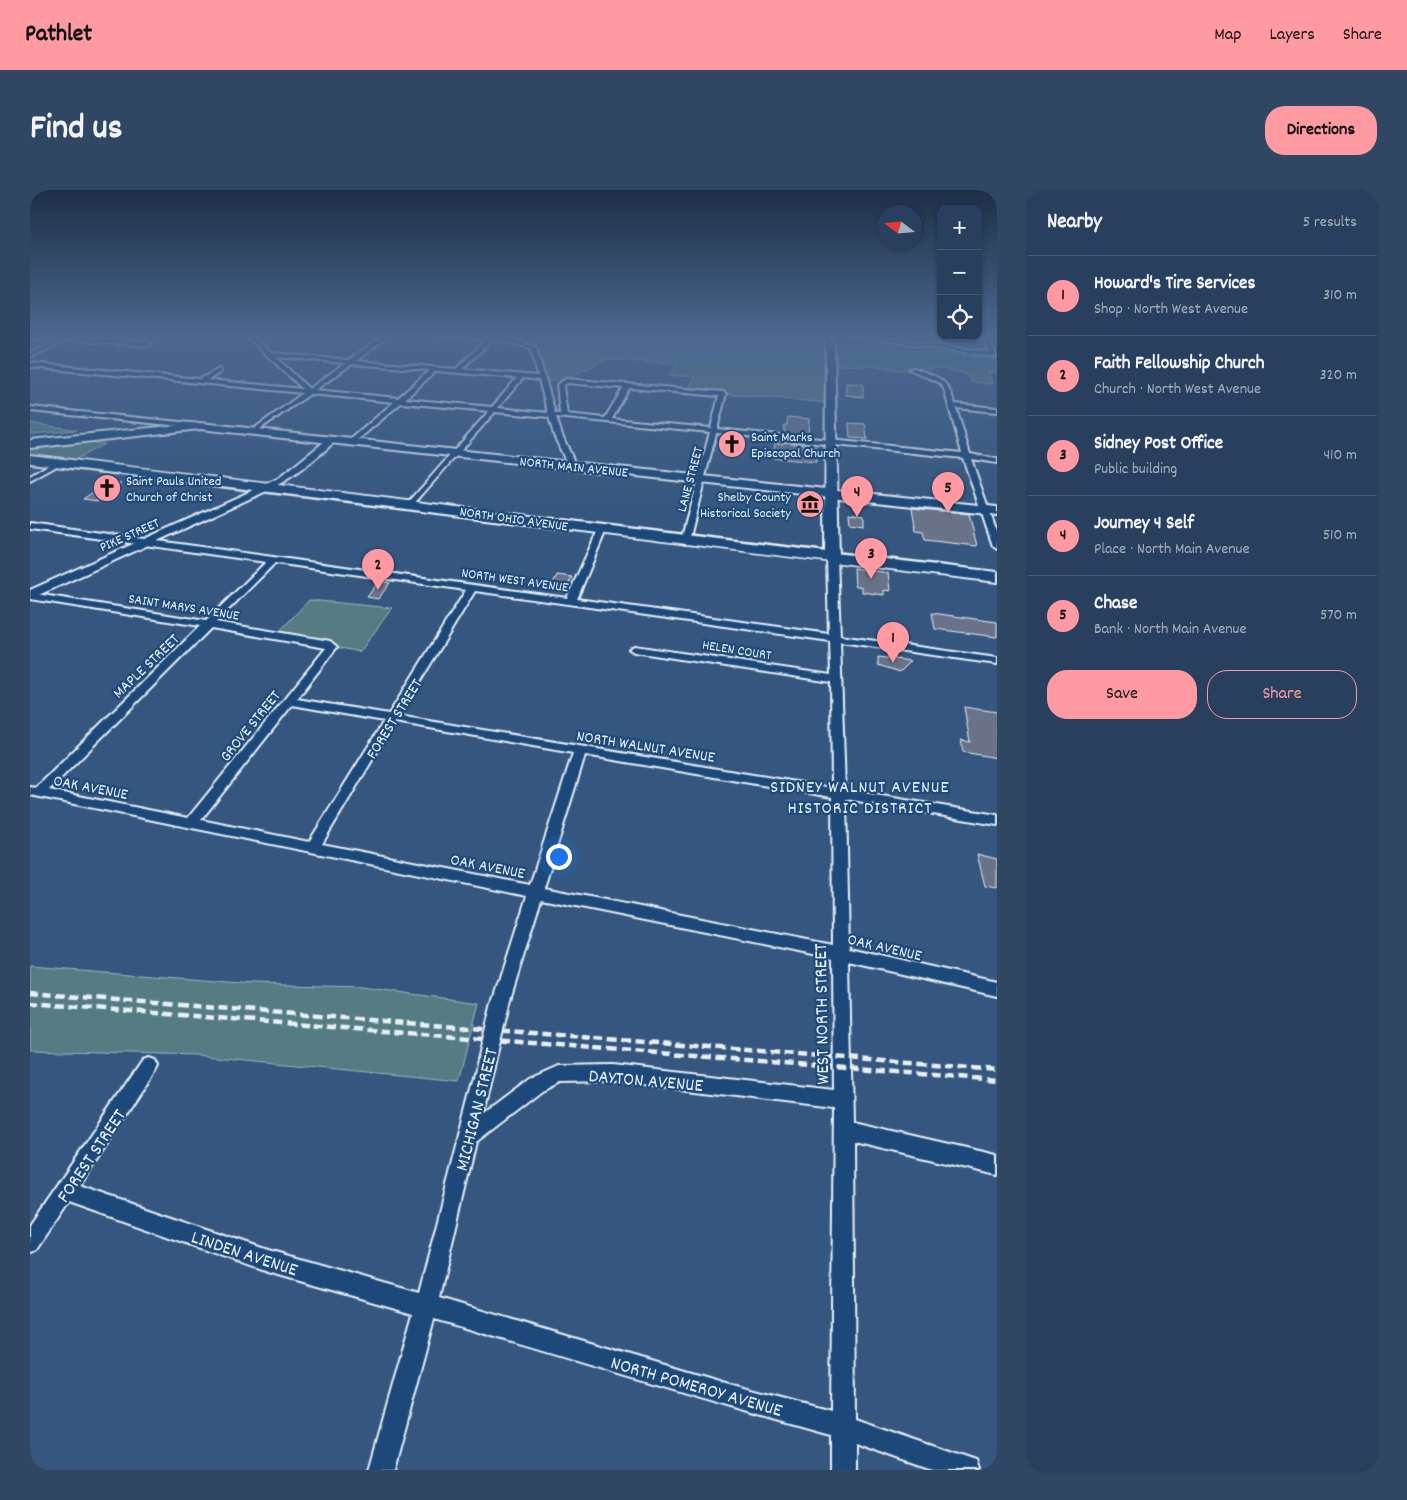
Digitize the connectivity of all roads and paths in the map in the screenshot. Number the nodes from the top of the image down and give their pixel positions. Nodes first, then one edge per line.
1 (304, 395) edge
2 (335, 395) edge
3 (405, 395) edge
4 (506, 395) edge
5 (547, 395) edge
6 (561, 395) edge
7 (622, 395) edge
8 (723, 395) edge
9 (830, 395) edge
10 (949, 395) edge
11 (398, 401) junction
12 (953, 406) junction
13 (30, 409) edge
14 (493, 409) junction
15 (997, 410) edge
16 (552, 415) junction
17 (564, 417) junction
18 (607, 421) junction
19 (159, 426) junction
20 (254, 431) junction
21 (714, 431) junction
22 (332, 440) junction
23 (353, 442) junction
24 (832, 442) junction
25 (30, 444) edge
26 (457, 453) junction
27 (966, 456) junction
28 (30, 459) edge
29 (997, 460) edge
30 (58, 463) junction
31 (572, 466) junction
32 (30, 479) edge
33 (700, 480) junction
34 (268, 488) junction
35 (832, 493) junction
36 (412, 504) junction
37 (991, 510) edge
38 (30, 526) edge
39 (602, 530) junction
40 (685, 541) junction
41 (147, 542) junction
42 (997, 546) edge
43 (832, 558) junction
44 (273, 560) junction
45 (997, 577) edge
46 (472, 588) junction
47 (30, 596) edge
48 (571, 601) junction
49 (210, 624) junction
50 (835, 638) junction
51 (332, 647) joint
52 (634, 649) dead end
53 (997, 661) edge
54 (836, 679) junction
55 (290, 701) junction
56 (392, 718) junction
57 (580, 750) junction
58 (34, 792) edge
59 (838, 792) junction
60 (997, 820) edge
61 (191, 823) junction
62 (312, 848) junction
63 (535, 892) junction
64 (840, 953) junction
65 (997, 989) edge
66 (149, 1066) dead end
67 (843, 1100) junction
68 (843, 1129) junction
69 (467, 1137) junction
70 (997, 1165) edge
71 (66, 1192) junction
72 (30, 1243) edge
73 (426, 1307) junction
74 (842, 1426) junction
75 (381, 1470) edge
76 (843, 1470) edge
77 (967, 1470) edge

1 - 20 street
2 - 11 street
3 - 11 street
4 - 14 street
5 - 16 street
6 - 17 street
7 - 18 street
8 - 21 street, LANE STREET
9 - 24 main road
10 - 12 street
11 - 14 street
11 - 23 street
12 - 15 street
12 - 27 street
13 - 19 street
14 - 16 street
14 - 26 street
16 - 17 street
16 - 31 street
17 - 18 street
18 - 21 street
19 - 20 main road, NORTH MAIN AVENUE
19 - 25 main road, NORTH MAIN AVENUE
20 - 22 main road, NORTH MAIN AVENUE
21 - 24 street
21 - 33 street, LANE STREET
22 - 23 main road, NORTH MAIN AVENUE
22 - 34 street
23 - 26 main road, NORTH MAIN AVENUE
24 - 27 street
24 - 35 main road
26 - 31 main road, NORTH MAIN AVENUE
26 - 36 street
27 - 29 street
27 - 37 street
28 - 30 main road, NORTH OHIO AVENUE
30 - 32 street
30 - 34 main road, NORTH OHIO AVENUE
31 - 33 main road, NORTH MAIN AVENUE
33 - 35 main road, NORTH MAIN AVENUE
33 - 40 street, LANE STREET
34 - 36 main road, NORTH OHIO AVENUE
34 - 41 main road, PIKE STREET
35 - 37 main road, NORTH MAIN AVENUE
35 - 43 main road
36 - 39 main road, NORTH OHIO AVENUE
37 - 42 street
38 - 41 street, NORTH WEST AVENUE
39 - 40 main road, NORTH OHIO AVENUE
39 - 48 street
40 - 43 main road, NORTH OHIO AVENUE
41 - 44 street, NORTH WEST AVENUE
41 - 47 main road, PIKE STREET
43 - 45 main road, NORTH OHIO AVENUE
43 - 50 street, WEST NORTH STREET
44 - 46 street, NORTH WEST AVENUE
44 - 49 street, MAPLE STREET
46 - 48 street, NORTH WEST AVENUE
46 - 56 street, FOREST STREET
47 - 49 street, SAINT MARYS AVENUE
48 - 50 street, NORTH WEST AVENUE
49 - 51 street, SAINT MARYS AVENUE
49 - 58 street, MAPLE STREET
50 - 53 street, NORTH WEST AVENUE
50 - 54 street, WEST NORTH STREET
51 - 55 street, GROVE STREET
52 - 54 street, HELEN COURT
54 - 59 street, WEST NORTH STREET
55 - 56 street, NORTH WALNUT AVENUE
55 - 61 street, GROVE STREET
56 - 57 street, NORTH WALNUT AVENUE
56 - 62 street, FOREST STREET
57 - 59 street, NORTH WALNUT AVENUE
57 - 63 street, MICHIGAN STREET
58 - 61 street, OAK AVENUE
59 - 60 street, NORTH WALNUT AVENUE
59 - 64 street, WEST NORTH STREET
61 - 62 street, OAK AVENUE
62 - 63 street, OAK AVENUE
63 - 64 street, OAK AVENUE
63 - 69 street, MICHIGAN STREET, bridge
64 - 65 street, OAK AVENUE
64 - 67 street, WEST NORTH STREET
66 - 71 street, FOREST STREET
67 - 68 street, WEST NORTH STREET
67 - 69 street, DAYTON AVENUE
68 - 70 street
68 - 74 street, WEST NORTH STREET
69 - 73 street, MICHIGAN STREET
71 - 72 street, FOREST STREET
71 - 73 street, LINDEN AVENUE
73 - 74 street, NORTH POMEROY AVENUE
73 - 75 street, MICHIGAN STREET
74 - 76 street, WEST NORTH STREET
74 - 77 street, NORTH POMEROY AVENUE

